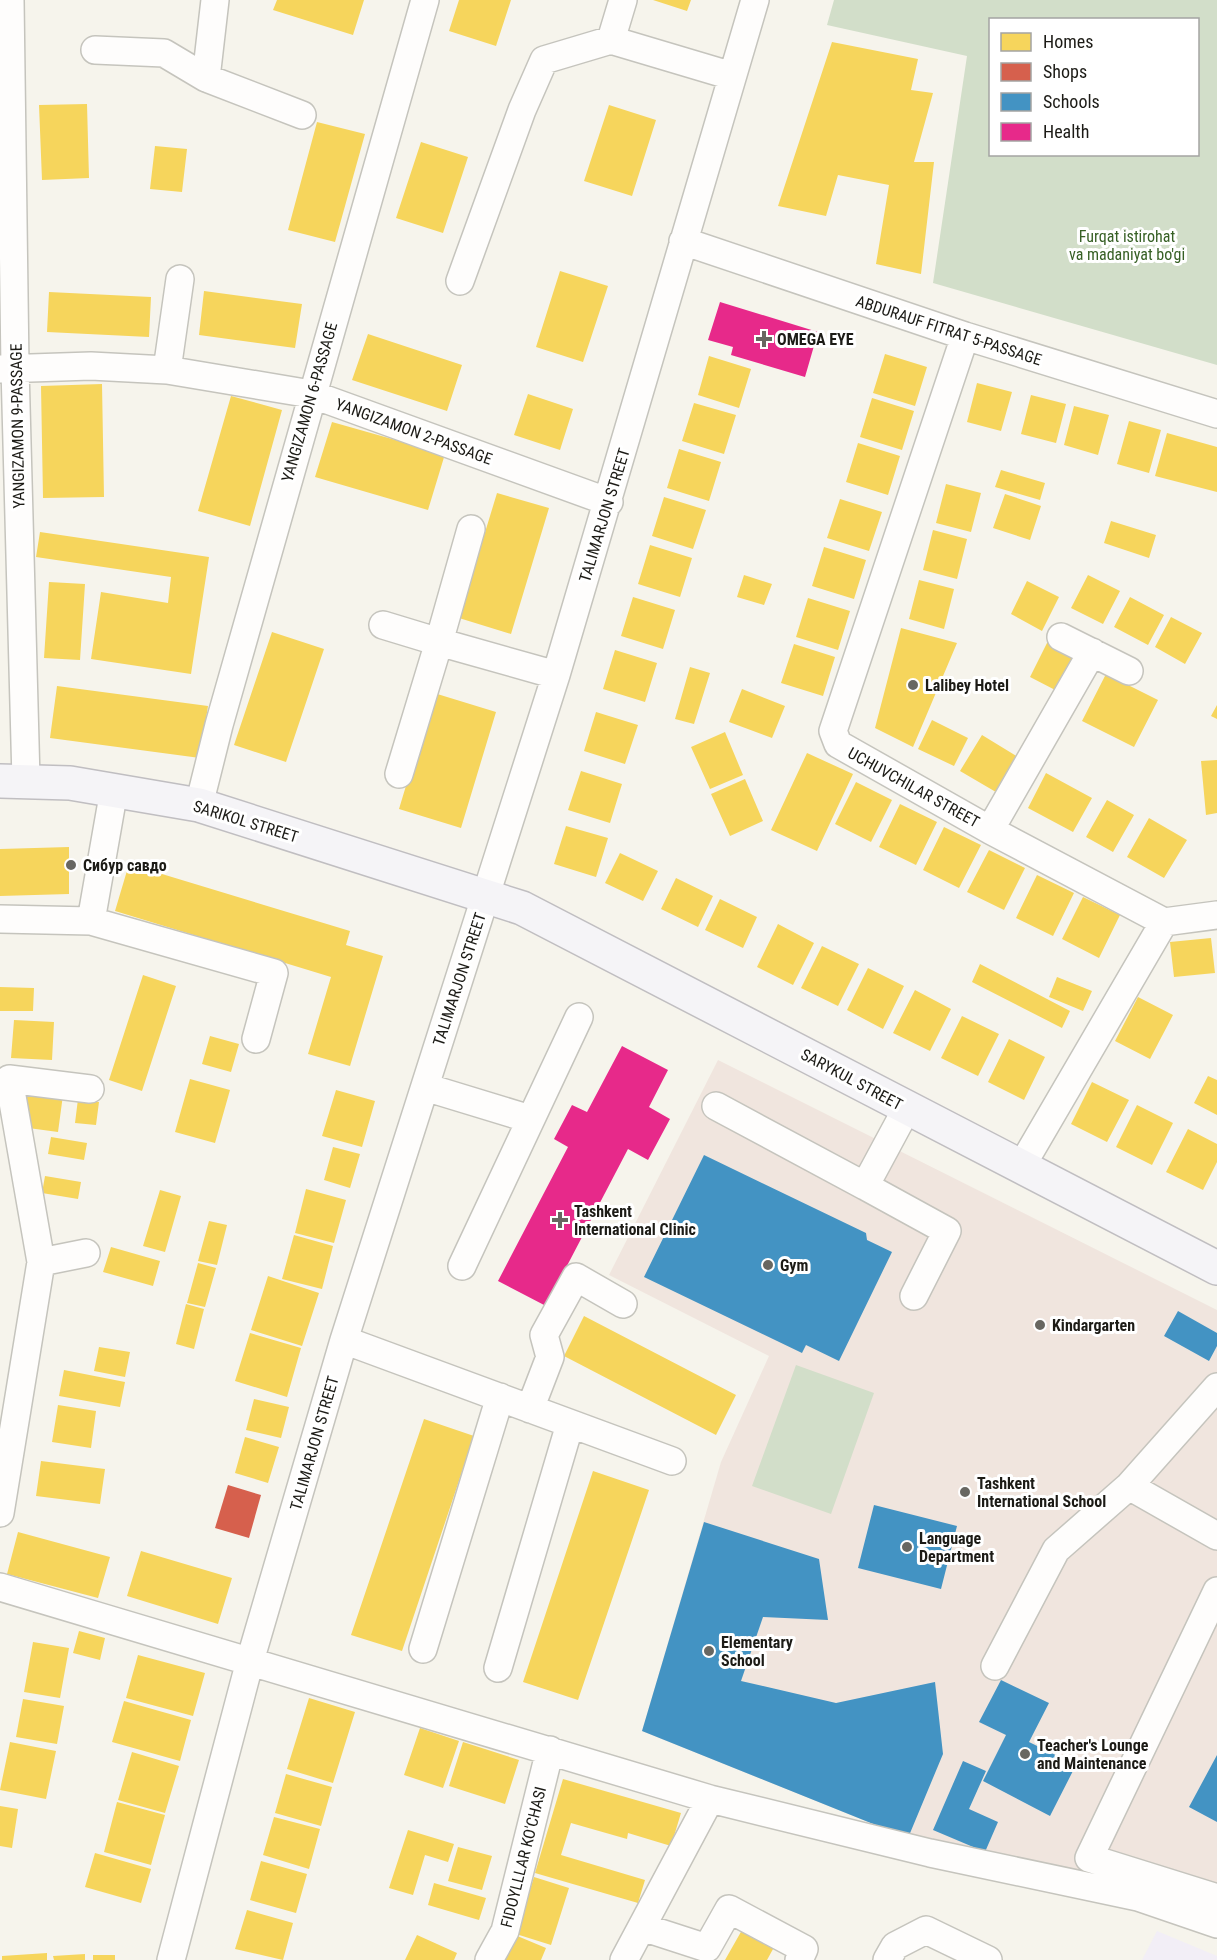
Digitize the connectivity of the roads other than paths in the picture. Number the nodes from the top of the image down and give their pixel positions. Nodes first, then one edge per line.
1 (10, 0) edge
2 (215, 0) edge
3 (424, 0) edge
4 (623, 0) edge
5 (755, 0) edge
6 (611, 40) junction
7 (95, 50) dead end
8 (732, 76) junction
9 (206, 78) junction
10 (302, 115) dead end
11 (6, 181) edge
12 (683, 241) junction
13 (180, 279) dead end
14 (460, 281) dead end
15 (965, 336) junction
16 (8, 368) edge
17 (166, 370) junction
18 (311, 394) junction
19 (1217, 414) edge
20 (609, 501) junction
21 (471, 529) dead end
22 (10, 575) edge
23 (383, 625) dead end
24 (1061, 637) dead end
25 (439, 642) junction
26 (1092, 652) junction
27 (1129, 671) dead end
28 (556, 675) junction
29 (399, 774) dead end
30 (13, 780) edge
31 (114, 790) junction
32 (199, 805) junction
33 (990, 830) junction
34 (486, 894) junction
35 (1217, 915) edge
36 (0, 919) edge
37 (91, 921) junction
38 (1164, 922) junction
39 (579, 1017) dead end
40 (256, 1039) dead end
41 (424, 1087) junction
42 (90, 1089) dead end
43 (717, 1106) dead end
44 (907, 1108) junction
45 (530, 1119) junction
46 (1021, 1167) junction
47 (865, 1186) junction
48 (87, 1253) dead end
49 (41, 1262) junction
50 (462, 1266) dead end
51 (1217, 1268) edge
52 (914, 1296) dead end
53 (623, 1304) dead end
54 (344, 1340) junction
55 (1217, 1387) edge
56 (500, 1397) junction
57 (530, 1409) junction
58 (570, 1424) junction
59 (672, 1461) dead end
60 (1129, 1486) junction
61 (0, 1514) edge
62 (1217, 1536) edge
63 (0, 1587) edge
64 (1217, 1592) edge
65 (423, 1649) dead end
66 (250, 1661) junction
67 (995, 1666) dead end
68 (498, 1668) dead end
69 (550, 1750) junction
70 (710, 1799) junction
71 (1217, 1898) edge
72 (1217, 1924) edge
73 (642, 1927) junction
74 (171, 1960) edge
75 (489, 1960) edge
76 (624, 1960) edge
77 (799, 1960) edge
78 (887, 1960) edge
79 (988, 1960) edge

1 - 11 street, YANGIZAMON 9-PASSAGE
2 - 9 street
3 - 18 street, YANGIZAMON 6-PASSAGE
4 - 6 street
5 - 8 street, TALIMARJON STREET
6 - 8 street
6 - 14 street
7 - 9 street
8 - 12 street, TALIMARJON STREET
9 - 10 street
11 - 16 street, YANGIZAMON 9-PASSAGE
12 - 15 street, ABDURAUF FITRAT 5-PASSAGE
12 - 20 street, TALIMARJON STREET
13 - 17 street
15 - 19 street, ABDURAUF FITRAT 5-PASSAGE
15 - 33 street, UCHUVCHILAR STREET
16 - 17 street, YANGIZAMON 2-PASSAGE
16 - 22 street, YANGIZAMON 9-PASSAGE
17 - 18 street, YANGIZAMON 2-PASSAGE
18 - 20 street, YANGIZAMON 2-PASSAGE
18 - 32 street, YANGIZAMON 6-PASSAGE
20 - 28 street, TALIMARJON STREET
21 - 25 street
22 - 30 street, YANGIZAMON 9-PASSAGE
23 - 25 street
24 - 26 street
25 - 28 street
25 - 29 street
26 - 27 street
26 - 33 street
28 - 34 street, TALIMARJON STREET
30 - 31 main road, SARIKOL STREET
31 - 32 main road, SARIKOL STREET
31 - 37 street
32 - 34 main road, SARIKOL STREET
33 - 38 street, UCHUVCHILAR STREET
34 - 41 street, TALIMARJON STREET
34 - 44 main road, SARYKUL STREET
35 - 38 street
36 - 37 street
37 - 40 street
38 - 46 street
39 - 45 street
41 - 45 street
41 - 54 street, TALIMARJON STREET
42 - 49 street
43 - 47 street
44 - 46 main road, SARYKUL STREET
44 - 47 street
45 - 50 street
46 - 51 main road, SARYKUL STREET
47 - 52 street
48 - 49 street
49 - 61 street
53 - 57 street
54 - 56 street
54 - 66 street, TALIMARJON STREET
55 - 60 street
56 - 57 street
56 - 65 street
57 - 58 street
58 - 59 street
58 - 68 street
60 - 62 street
60 - 67 street
63 - 66 street
64 - 71 street
66 - 69 street
66 - 74 street, TALIMARJON STREET
69 - 70 street
69 - 75 street, FIDOYLLLAR KO'CHASI
70 - 72 street
70 - 73 street
73 - 76 street
73 - 77 street
78 - 79 street

